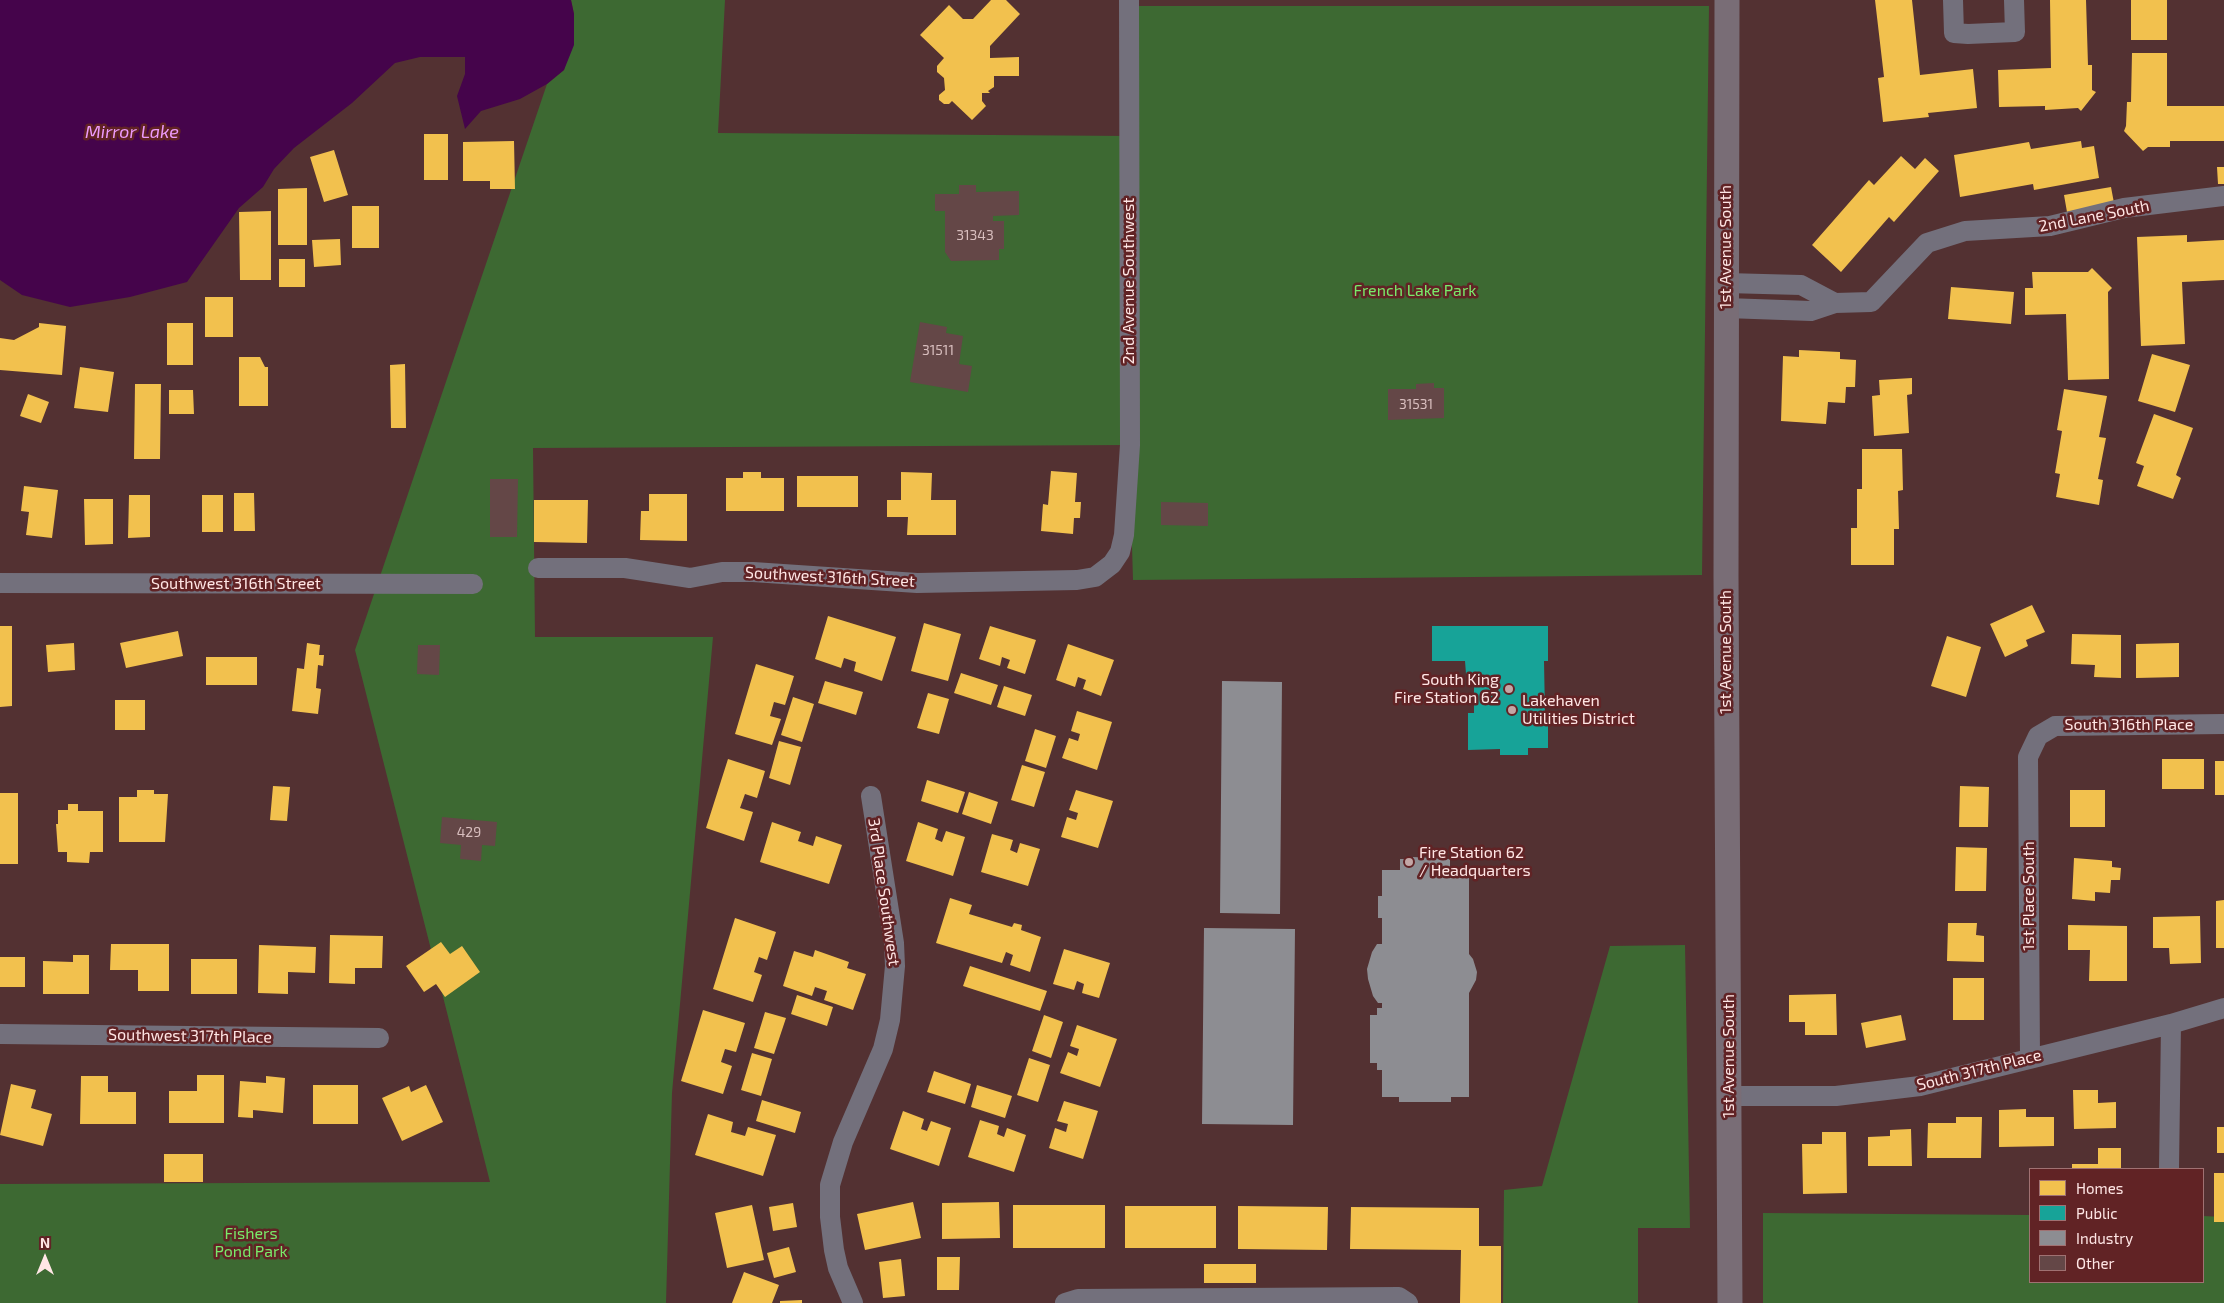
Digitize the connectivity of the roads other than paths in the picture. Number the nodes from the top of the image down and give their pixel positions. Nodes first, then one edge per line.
1 (1129, 0) edge
2 (1727, 0) edge
3 (1952, 0) edge
4 (2014, 0) edge
5 (2224, 196) edge
6 (1726, 283) junction
7 (1835, 303) junction
8 (1726, 308) junction
9 (1116, 560) joint
10 (538, 568) dead end
11 (0, 583) edge
12 (473, 584) dead end
13 (2224, 724) edge
14 (2038, 736) joint
15 (871, 796) dead end
16 (2224, 1008) edge
17 (2171, 1024) junction
18 (0, 1034) edge
19 (379, 1038) dead end
20 (2030, 1058) junction
21 (1729, 1096) junction
22 (2169, 1168) edge
23 (854, 1303) edge
24 (1065, 1303) edge
25 (1408, 1303) edge
26 (1730, 1303) edge

1 - 9 street, 2nd Avenue Southwest
2 - 6 main road, 1st Avenue South
3 - 4 street
5 - 7 street, 2nd Lane South
6 - 7 street
6 - 8 main road, 1st Avenue South
7 - 8 street
8 - 21 main road, 1st Avenue South
9 - 10 street, Southwest 316th Street
11 - 12 street, Southwest 316th Street
13 - 14 street, South 316th Place
14 - 20 street, 1st Place South
15 - 23 street, 3rd Place Southwest
16 - 17 street, South 317th Place
17 - 20 street, South 317th Place
17 - 22 street
18 - 19 street, Southwest 317th Place
20 - 21 street, South 317th Place
21 - 26 main road, 1st Avenue South
24 - 25 street

